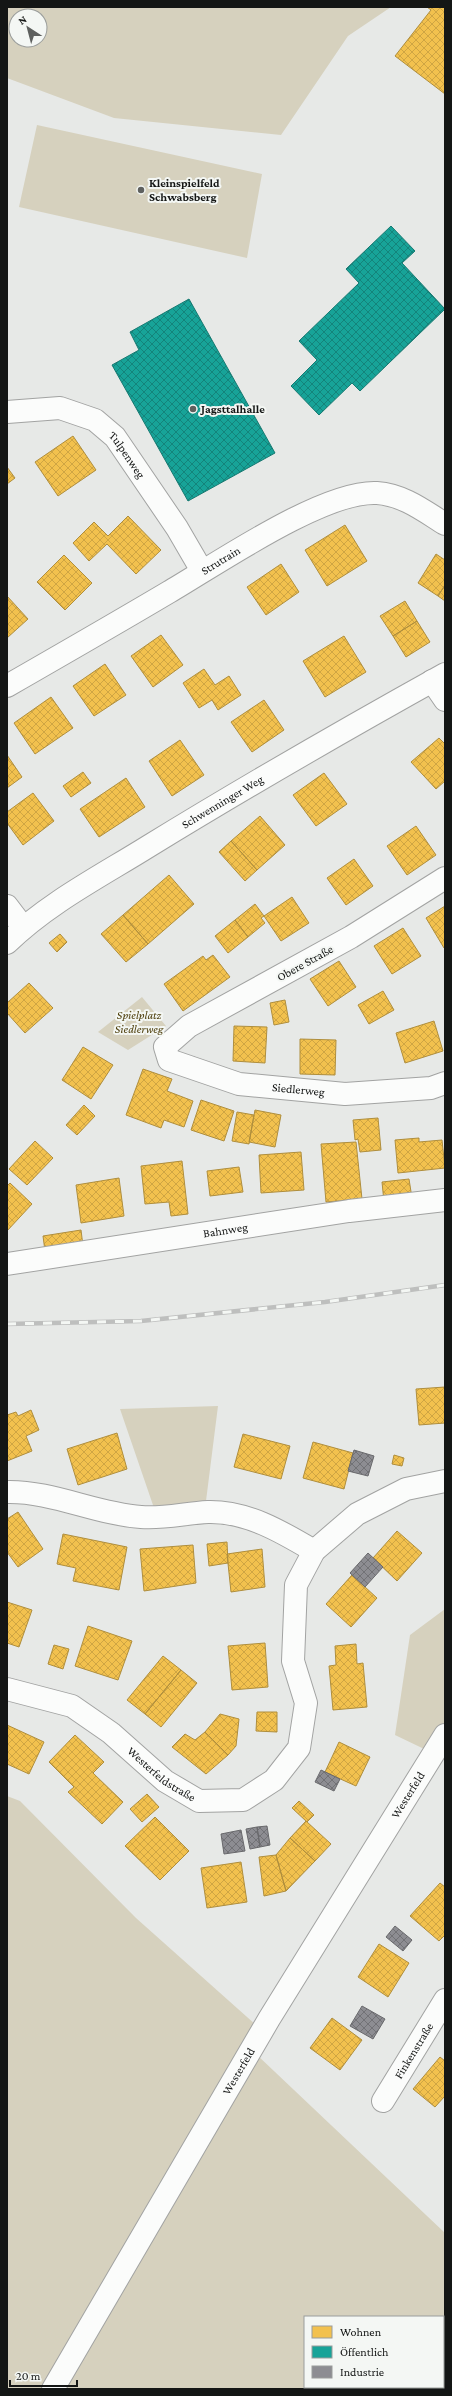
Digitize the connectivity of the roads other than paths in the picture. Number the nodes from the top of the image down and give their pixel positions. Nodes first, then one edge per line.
1 (7, 412) edge
2 (445, 524) edge
3 (202, 571) junction
4 (438, 677) edge
5 (7, 686) edge
6 (445, 700) edge
7 (445, 878) edge
8 (7, 906) edge
9 (23, 927) junction
10 (7, 943) edge
11 (164, 1047) joint
12 (445, 1083) edge
13 (445, 1200) edge
14 (7, 1264) edge
15 (445, 1482) edge
16 (7, 1492) edge
17 (314, 1551) junction
18 (7, 1689) edge
19 (445, 1735) edge
20 (443, 2008) edge
21 (383, 2101) dead end
22 (53, 2389) edge

1 - 3 street, Tulpenweg
2 - 3 street, Strutrain
3 - 5 street, Strutrain
4 - 6 street
4 - 9 street, Schwenninger Weg
7 - 11 street, Obere Straße
8 - 9 street
9 - 10 street, Schwenninger Weg
11 - 12 street, Siedlerweg
13 - 14 street, Bahnweg
15 - 17 street, Westerfeldstraße
16 - 17 street
17 - 18 street, Westerfeldstraße
19 - 22 street, Westerfeld
20 - 21 street, Finkenstraße

